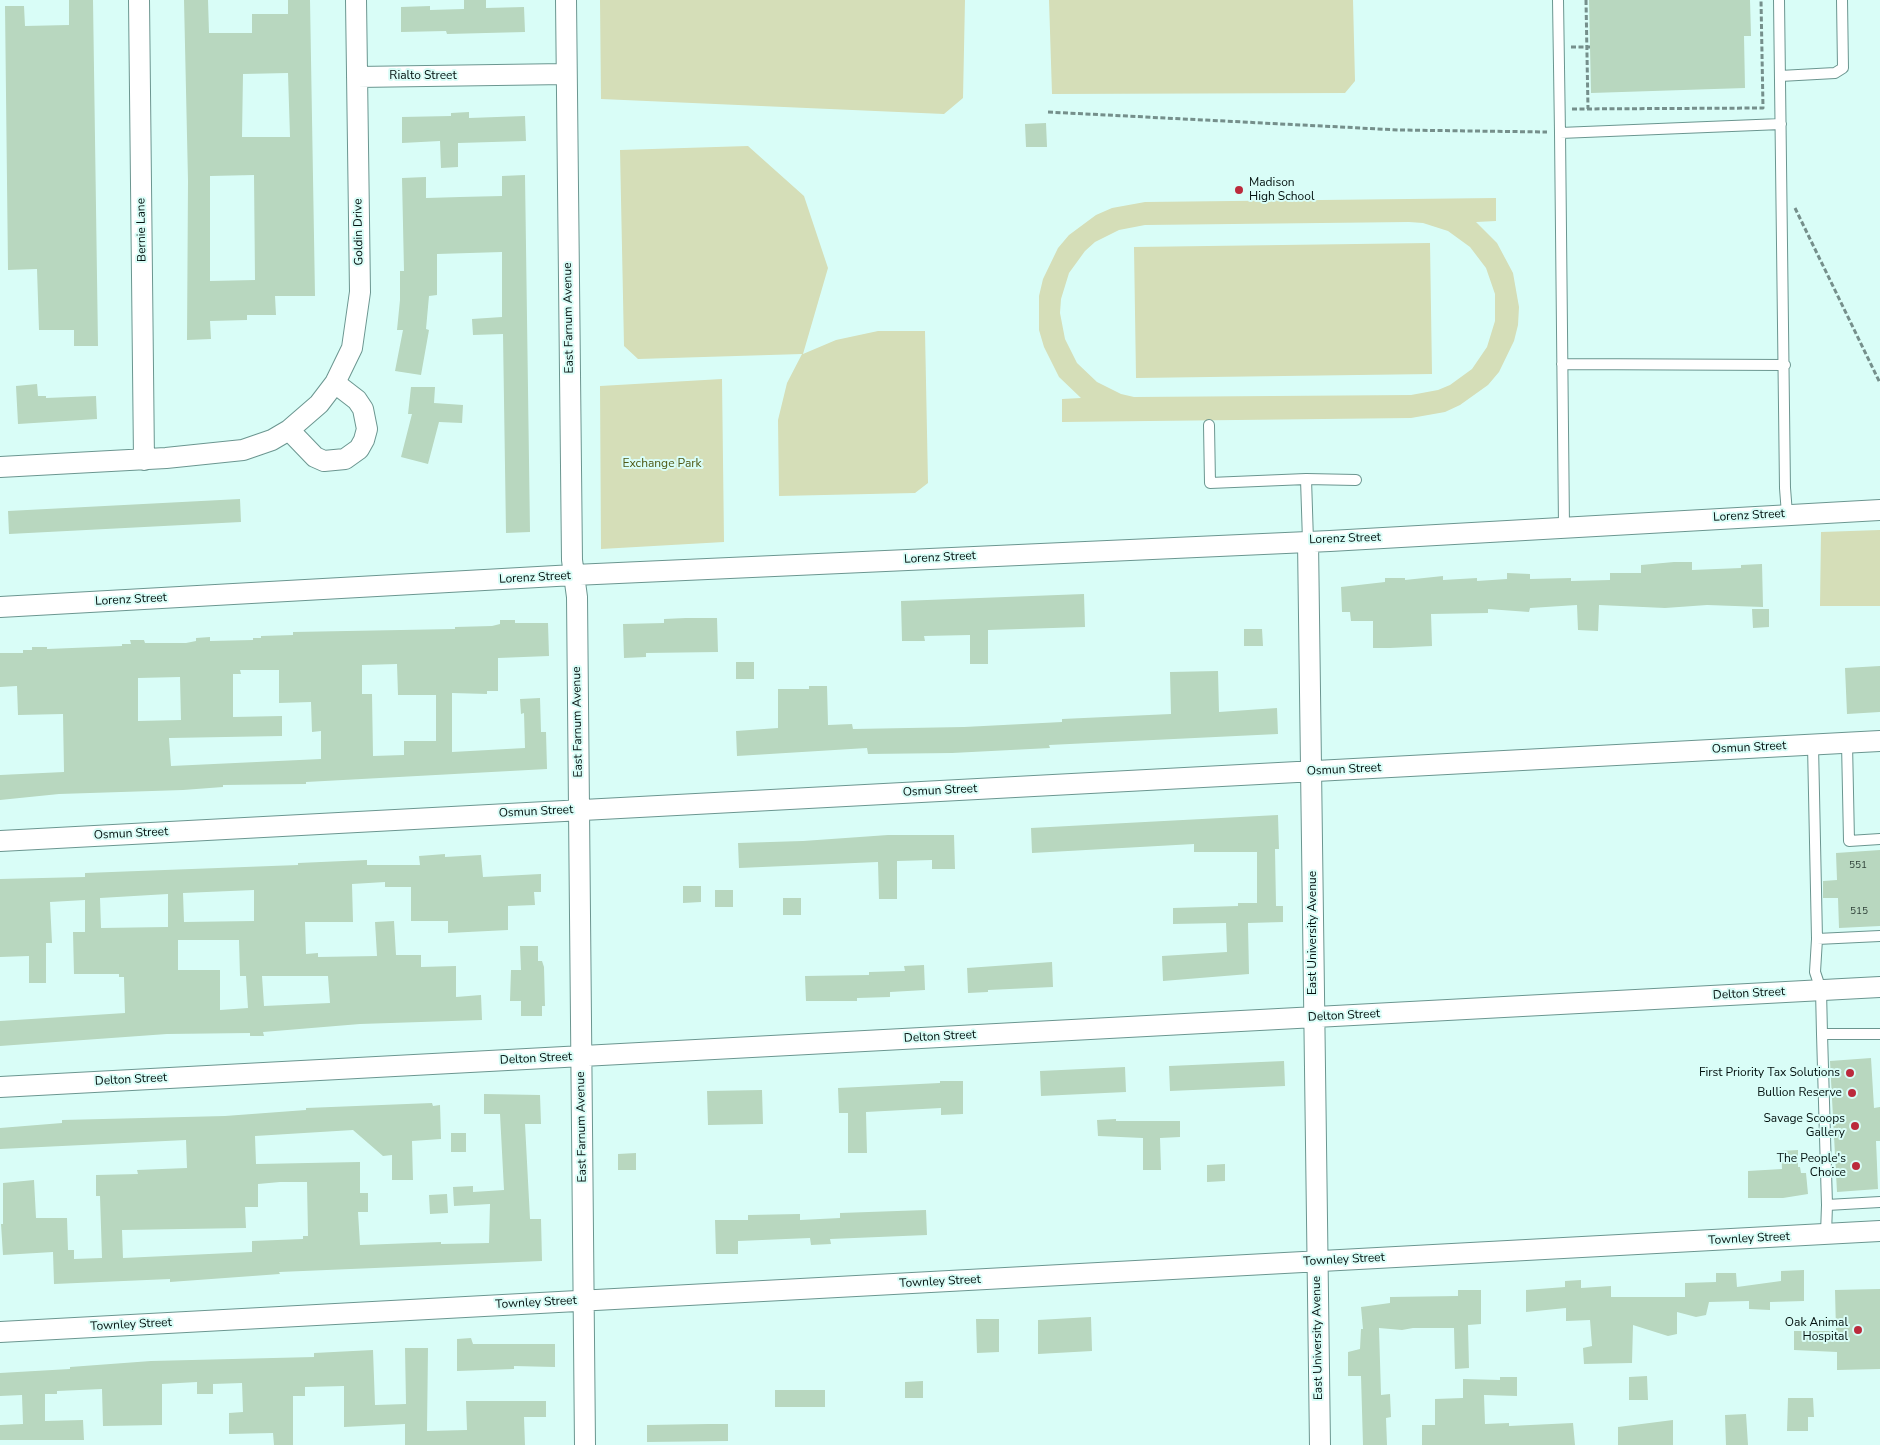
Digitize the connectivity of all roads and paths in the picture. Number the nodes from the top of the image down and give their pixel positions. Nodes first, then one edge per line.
1 (139, 0) edge
2 (356, 0) edge
3 (566, 0) edge
4 (1558, 0) edge
5 (1586, 0) edge
6 (1761, 0) edge
7 (1779, 0) edge
8 (1842, 0) edge
9 (1589, 47) junction
10 (1568, 56) dead end
11 (566, 74) junction
12 (1780, 76) junction
13 (356, 77) junction
14 (1568, 109) dead end
15 (1588, 109) junction
16 (1048, 112) dead end
17 (1781, 124) junction
18 (1560, 133) junction
19 (1782, 201) junction
20 (1562, 364) junction
21 (1784, 364) junction
22 (1880, 382) edge
23 (335, 384) junction
24 (1209, 424) dead end
25 (289, 430) junction
26 (144, 460) junction
27 (0, 468) edge
28 (1306, 480) junction
29 (1356, 480) dead end
30 (1880, 510) edge
31 (1787, 514) junction
32 (1564, 527) junction
33 (1308, 541) junction
34 (574, 576) junction
35 (0, 607) edge
36 (1880, 741) edge
37 (1847, 743) junction
38 (1813, 745) junction
39 (1312, 772) junction
40 (579, 810) junction
41 (1880, 839) edge
42 (0, 841) edge
43 (1880, 936) edge
44 (1817, 939) junction
45 (1880, 987) edge
46 (1821, 990) junction
47 (1314, 1017) junction
48 (1822, 1034) junction
49 (1880, 1034) edge
50 (581, 1056) junction
51 (0, 1087) edge
52 (1880, 1202) edge
53 (1828, 1205) junction
54 (1880, 1231) edge
55 (1826, 1234) junction
56 (1317, 1262) junction
57 (584, 1300) junction
58 (0, 1332) edge
59 (586, 1445) edge
60 (1320, 1445) edge

1 - 26 street, Bernie Lane
2 - 13 street
3 - 11 street, East Farnum Avenue
4 - 18 lane
5 - 9 path
6 - 15 path
7 - 12 lane
8 - 12 lane
9 - 10 path
9 - 15 path
11 - 13 street, Rialto Street
11 - 34 street, East Farnum Avenue
12 - 17 lane
13 - 23 street, Goldin Drive
14 - 15 path
16 - 18 path
17 - 18 lane
17 - 19 lane
18 - 20 lane
19 - 21 lane
19 - 22 path
20 - 21 lane
20 - 32 lane
21 - 31 lane
23 - 25 street, Goldin Drive
23 - 25 street
24 - 28 lane
25 - 26 street, Goldin Drive
26 - 27 street, Goldin Drive
28 - 29 lane
28 - 33 lane
30 - 31 street, Lorenz Street
31 - 32 street, Lorenz Street
32 - 33 street, Lorenz Street
33 - 34 street, Lorenz Street
33 - 39 street, East University Avenue
34 - 35 street, Lorenz Street
34 - 40 street, East Farnum Avenue
36 - 37 street, Osmun Street
37 - 38 street, Osmun Street
37 - 41 lane
38 - 39 street, Osmun Street
38 - 44 lane
39 - 40 street, Osmun Street
39 - 47 street, East University Avenue
40 - 42 street, Osmun Street
40 - 50 street, East Farnum Avenue
43 - 44 lane
44 - 46 lane
45 - 46 street, Delton Street
46 - 47 street, Delton Street
46 - 48 lane
47 - 50 street, Delton Street
47 - 56 street, East University Avenue
48 - 49 lane
48 - 53 lane
50 - 51 street, Delton Street
50 - 57 street, East Farnum Avenue
52 - 53 lane
53 - 55 lane
54 - 55 street, Townley Street
55 - 56 street, Townley Street
56 - 57 street, Townley Street
56 - 60 street, East University Avenue
57 - 58 street, Townley Street
57 - 59 street, East Farnum Avenue

